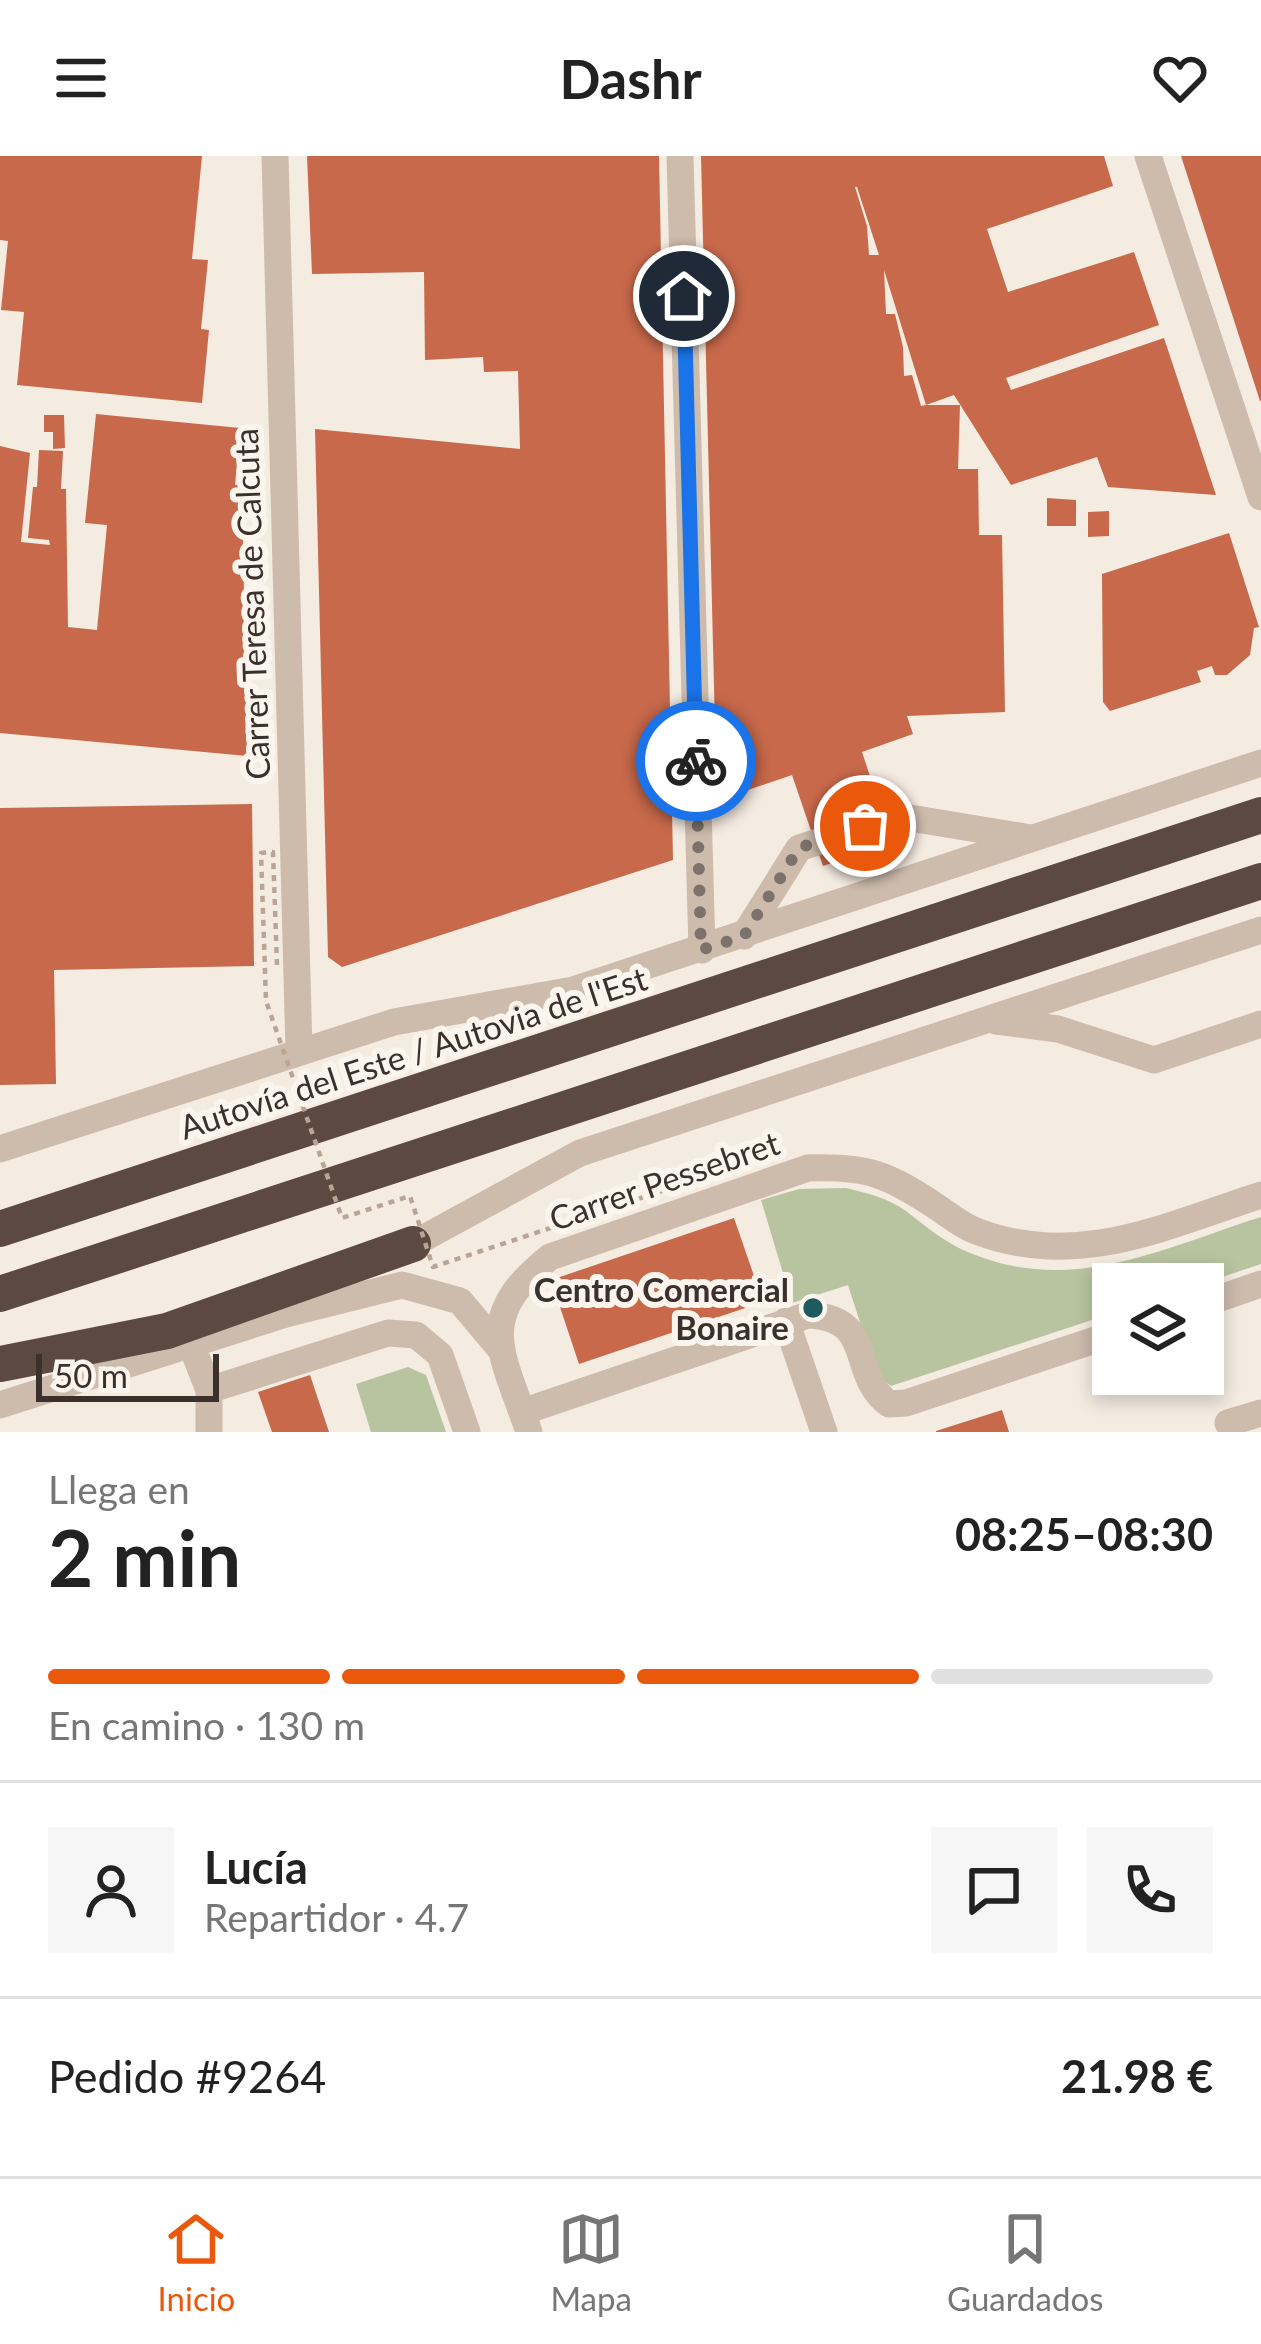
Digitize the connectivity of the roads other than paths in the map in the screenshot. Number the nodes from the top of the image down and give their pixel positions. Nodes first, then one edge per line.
1 (275, 156) edge
2 (680, 156) edge
3 (1148, 156) edge
4 (1261, 497) edge
5 (1261, 763) edge
6 (1261, 815) edge
7 (1036, 838) junction
8 (1261, 881) edge
9 (1261, 930) edge
10 (744, 936) junction
11 (701, 950) junction
12 (986, 1020) junction
13 (1261, 1024) edge
14 (299, 1051) junction
15 (0, 1149) edge
16 (1261, 1195) edge
17 (0, 1228) edge
18 (413, 1244) junction
19 (1261, 1284) edge
20 (0, 1294) edge
21 (1224, 1297) edge
22 (286, 1314) junction
23 (786, 1321) junction
24 (1092, 1341) edge
25 (191, 1344) junction
26 (502, 1352) junction
27 (0, 1364) edge
28 (209, 1390) junction
29 (0, 1405) edge
30 (1261, 1413) edge
31 (525, 1422) edge
32 (1228, 1424) dead end
33 (209, 1432) edge
34 (467, 1432) edge
35 (824, 1432) edge

1 - 14 street, Carrer Teresa de Calcuta
2 - 11 street
3 - 4 street
5 - 7 street
6 - 17 highway, Autovía del Este / Autovia de l'Est
7 - 10 street
7 - 10 street
8 - 20 highway
9 - 12 street
10 - 11 street
11 - 14 street
12 - 13 street
12 - 18 street
14 - 15 street
16 - 26 street, Carrer Pessebret
18 - 22 street
18 - 27 highway
19 - 21 street
22 - 25 street
22 - 26 street
23 - 24 street
23 - 31 street
23 - 35 street
25 - 28 street
25 - 29 street
26 - 31 street, Carrer Pessebret
28 - 33 street
28 - 34 street
30 - 32 street

